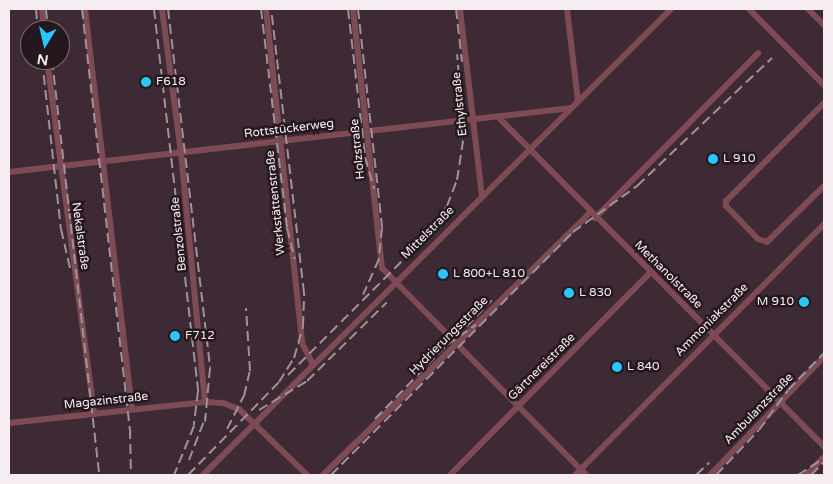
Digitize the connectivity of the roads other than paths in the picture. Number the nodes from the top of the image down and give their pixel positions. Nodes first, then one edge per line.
1 (85, 9) edge
2 (162, 9) edge
3 (266, 9) edge
4 (353, 9) edge
5 (460, 9) edge
6 (567, 9) edge
7 (672, 9) edge
8 (749, 9) edge
9 (808, 9) edge
10 (824, 25) edge
11 (758, 53) dead end
12 (48, 70) edge
13 (824, 85) edge
14 (578, 101) junction
15 (824, 103) edge
16 (572, 108) junction
17 (498, 117) junction
18 (473, 119) junction
19 (368, 131) junction
20 (281, 141) junction
21 (528, 149) junction
22 (182, 153) junction
23 (102, 161) junction
24 (59, 167) junction
25 (9, 172) edge
26 (824, 186) edge
27 (482, 196) junction
28 (592, 215) junction
29 (824, 224) edge
30 (650, 273) junction
31 (396, 282) junction
32 (713, 335) junction
33 (456, 344) junction
34 (824, 358) edge
35 (312, 363) junction
36 (205, 402) junction
37 (782, 404) junction
38 (519, 407) junction
39 (132, 410) junction
40 (94, 414) junction
41 (9, 423) edge
42 (255, 423) junction
43 (824, 447) edge
44 (824, 457) edge
45 (581, 470) junction
46 (203, 475) edge
47 (307, 475) edge
48 (323, 475) edge
49 (450, 475) edge
50 (575, 475) edge
51 (586, 475) edge
52 (710, 475) edge
53 (806, 475) edge

1 - 23 street
2 - 22 street, Benzolstraße
3 - 20 street, Werkstättenstraße
4 - 19 street, Holzstraße
5 - 18 street, Ethylstraße
6 - 14 street
7 - 14 street, Mittelstraße
8 - 13 street
9 - 10 street
11 - 28 street, Hydrierungsstraße
12 - 24 street, Nekalstraße
14 - 16 street, Mittelstraße
15 - 26 street
16 - 17 street, Rottstückerweg
16 - 21 street, Mittelstraße
17 - 18 street, Rottstückerweg
17 - 21 street, Methanolstraße
18 - 19 street, Rottstückerweg
18 - 27 street, Ethylstraße
19 - 20 street, Rottstückerweg
19 - 31 street, Holzstraße
20 - 22 street, Rottstückerweg
20 - 35 street, Werkstättenstraße
21 - 27 street, Mittelstraße
21 - 28 street, Methanolstraße
22 - 23 street, Rottstückerweg
22 - 36 street, Benzolstraße
23 - 24 street, Rottstückerweg
23 - 39 street
24 - 25 street, Rottstückerweg
24 - 40 street, Nekalstraße
27 - 31 street, Mittelstraße
28 - 30 street, Methanolstraße
28 - 33 street, Hydrierungsstraße
29 - 32 street, Ammoniakstraße
30 - 32 street, Methanolstraße
30 - 38 street, Gärtnereistraße
31 - 33 street, Holzstraße
31 - 35 street, Mittelstraße
32 - 37 street, Methanolstraße
32 - 45 street, Ammoniakstraße
33 - 38 street, Holzstraße
33 - 48 street, Hydrierungsstraße
34 - 37 street, Ambulanzstraße
35 - 42 street, Mittelstraße
36 - 39 street, Magazinstraße
36 - 42 street
37 - 43 street, Methanolstraße
37 - 52 street, Ambulanzstraße
38 - 45 street, Holzstraße
38 - 49 street, Gärtnereistraße
39 - 40 street, Magazinstraße
40 - 41 street, Magazinstraße
42 - 46 street, Mittelstraße
42 - 47 street
44 - 53 street
45 - 50 street, Ammoniakstraße
45 - 51 street, Holzstraße

